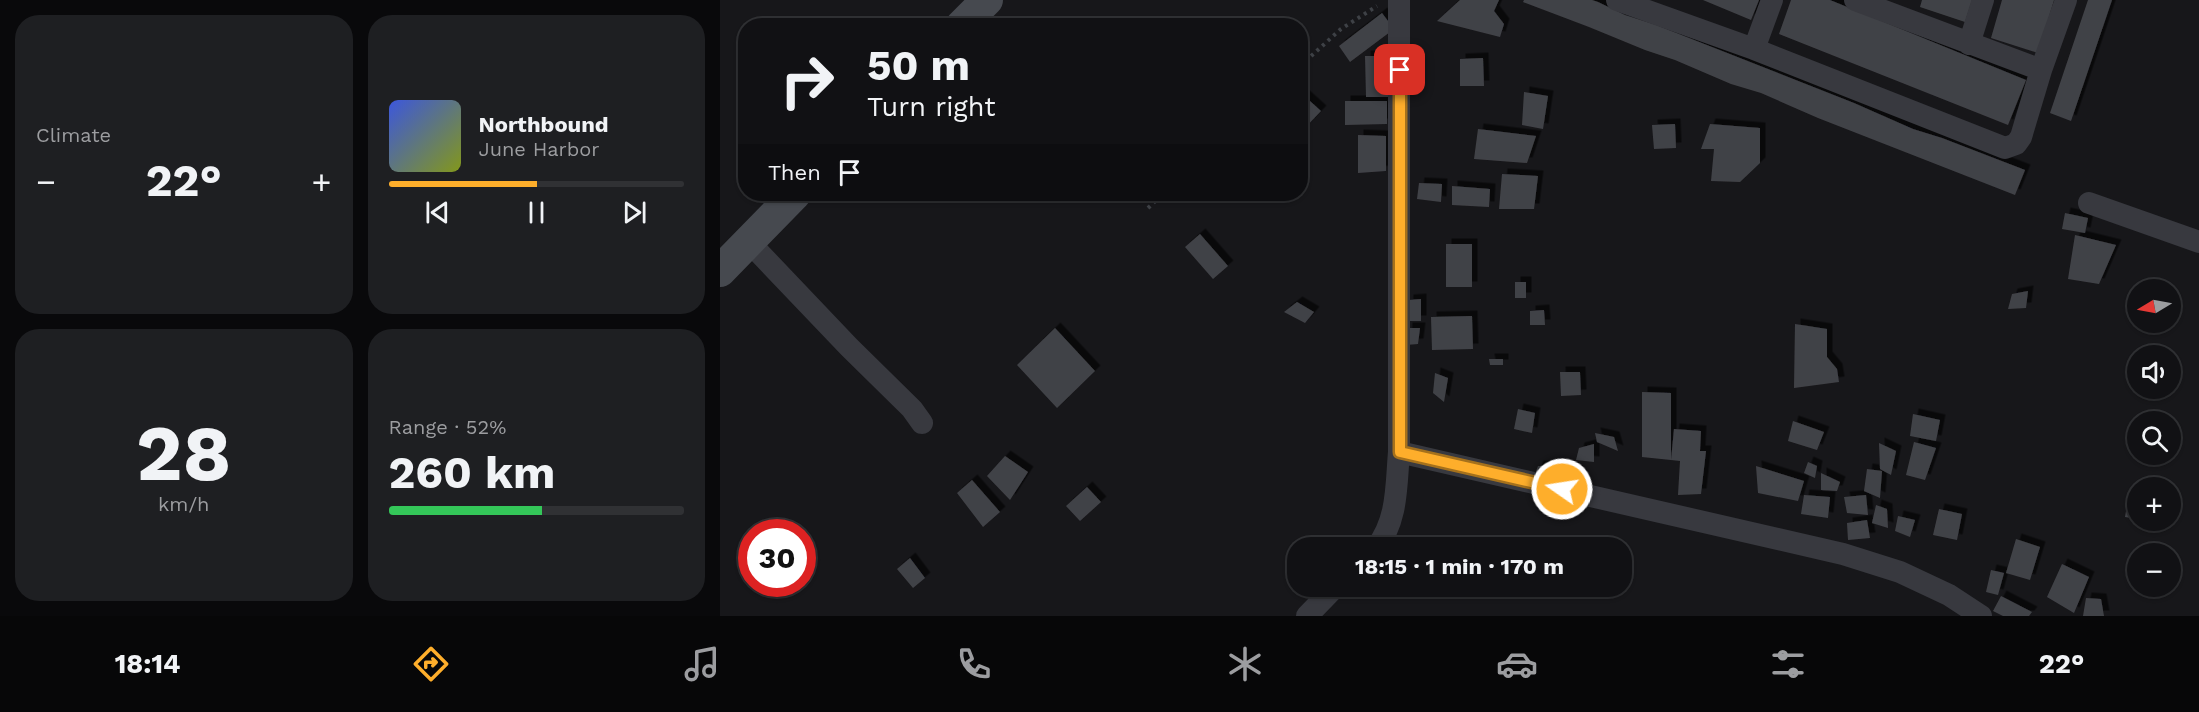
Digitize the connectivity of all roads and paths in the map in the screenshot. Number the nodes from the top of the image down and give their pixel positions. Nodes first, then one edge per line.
1 (987, 0) edge
2 (1617, 0) edge
3 (1772, 0) edge
4 (1855, 0) edge
5 (1983, 0) edge
6 (2066, 0) edge
7 (1389, 2) edge
8 (1898, 8) edge
9 (969, 18) edge
10 (1969, 44) junction
11 (1754, 49) junction
12 (1308, 59) edge
13 (2041, 70) junction
14 (788, 201) edge
15 (1156, 201) edge
16 (2090, 203) dead end
17 (1148, 208) dead end
18 (748, 241) junction
19 (2199, 242) edge
20 (720, 271) edge
21 (922, 423) dead end
22 (1400, 452) junction
23 (1383, 537) edge
24 (1325, 597) edge
25 (1307, 616) edge
26 (1981, 616) edge

1 - 9 main road
2 - 11 street
3 - 11 street
4 - 8 street
5 - 10 street
6 - 13 street
7 - 12 path
7 - 22 street
8 - 10 street
10 - 13 street
11 - 13 street
14 - 18 main road
15 - 17 path
16 - 19 street
18 - 20 main road
18 - 21 street
22 - 23 street
22 - 26 street
24 - 25 street

